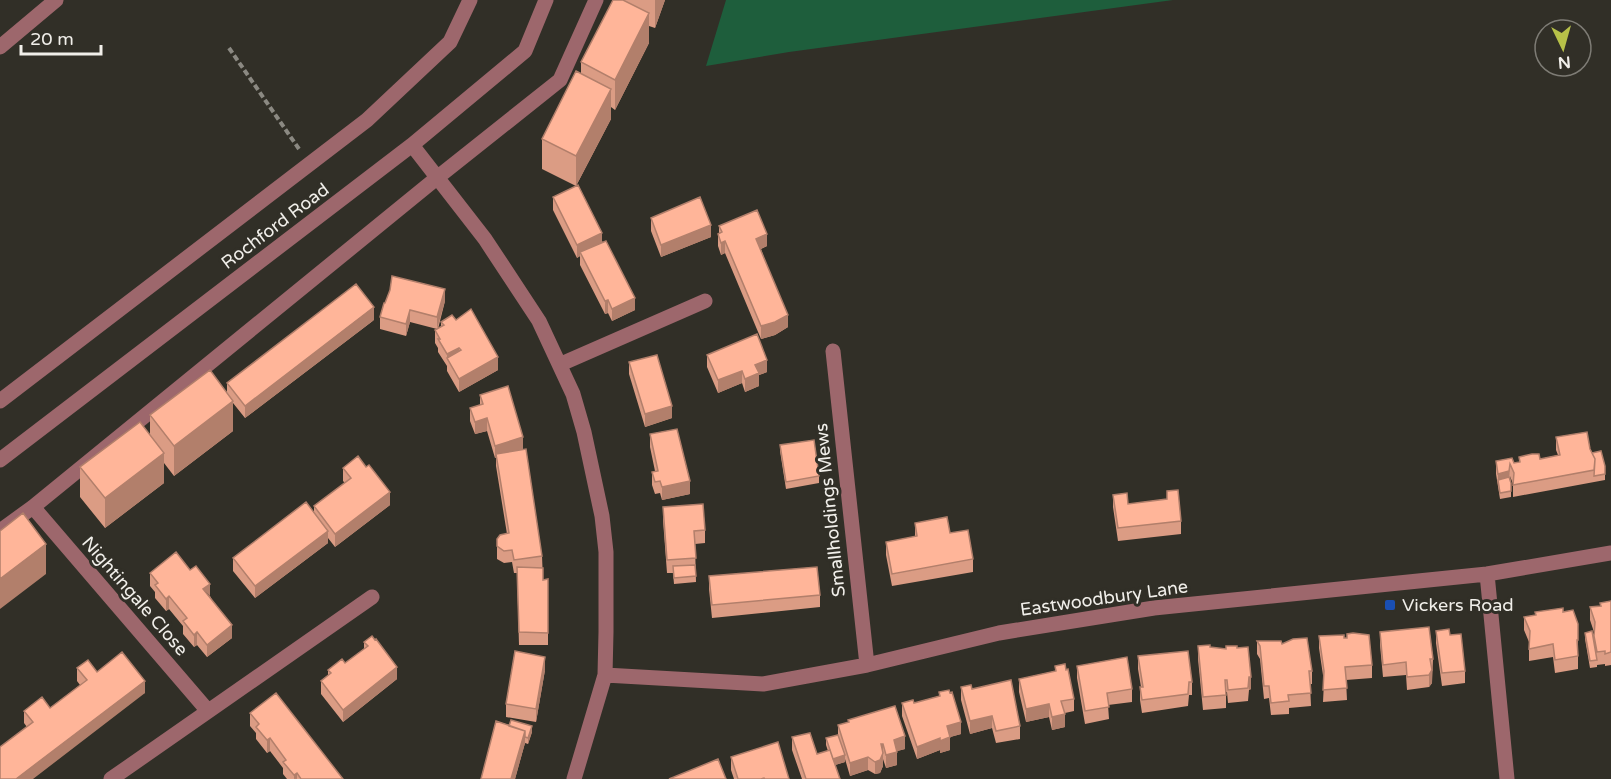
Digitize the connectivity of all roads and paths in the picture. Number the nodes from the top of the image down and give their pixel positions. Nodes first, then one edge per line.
1 (56, 0) edge
2 (470, 0) edge
3 (546, 0) edge
4 (596, 0) edge
5 (0, 47) edge
6 (229, 48) dead end
7 (412, 145) junction
8 (309, 164) junction
9 (438, 177) junction
10 (705, 301) dead end
11 (833, 351) dead end
12 (561, 364) junction
13 (0, 400) edge
14 (0, 460) edge
15 (33, 507) junction
16 (0, 531) edge
17 (1611, 553) edge
18 (1487, 573) junction
19 (372, 597) dead end
20 (867, 665) junction
21 (605, 675) junction
22 (208, 711) junction
23 (111, 779) edge
24 (574, 779) edge
25 (1507, 779) edge

1 - 5 street
2 - 8 street
3 - 7 street, Rochford Road
4 - 9 street
6 - 8 path
7 - 9 street
7 - 14 street, Rochford Road
8 - 13 street
9 - 12 street
9 - 15 street
10 - 12 street
11 - 20 street, Smallholdings Mews
12 - 21 street
15 - 16 street
15 - 22 street, Nightingale Close
17 - 18 street, Eastwoodbury Lane
18 - 20 street, Eastwoodbury Lane
18 - 25 street
19 - 22 street
20 - 21 street, Eastwoodbury Lane
21 - 24 street
22 - 23 street

